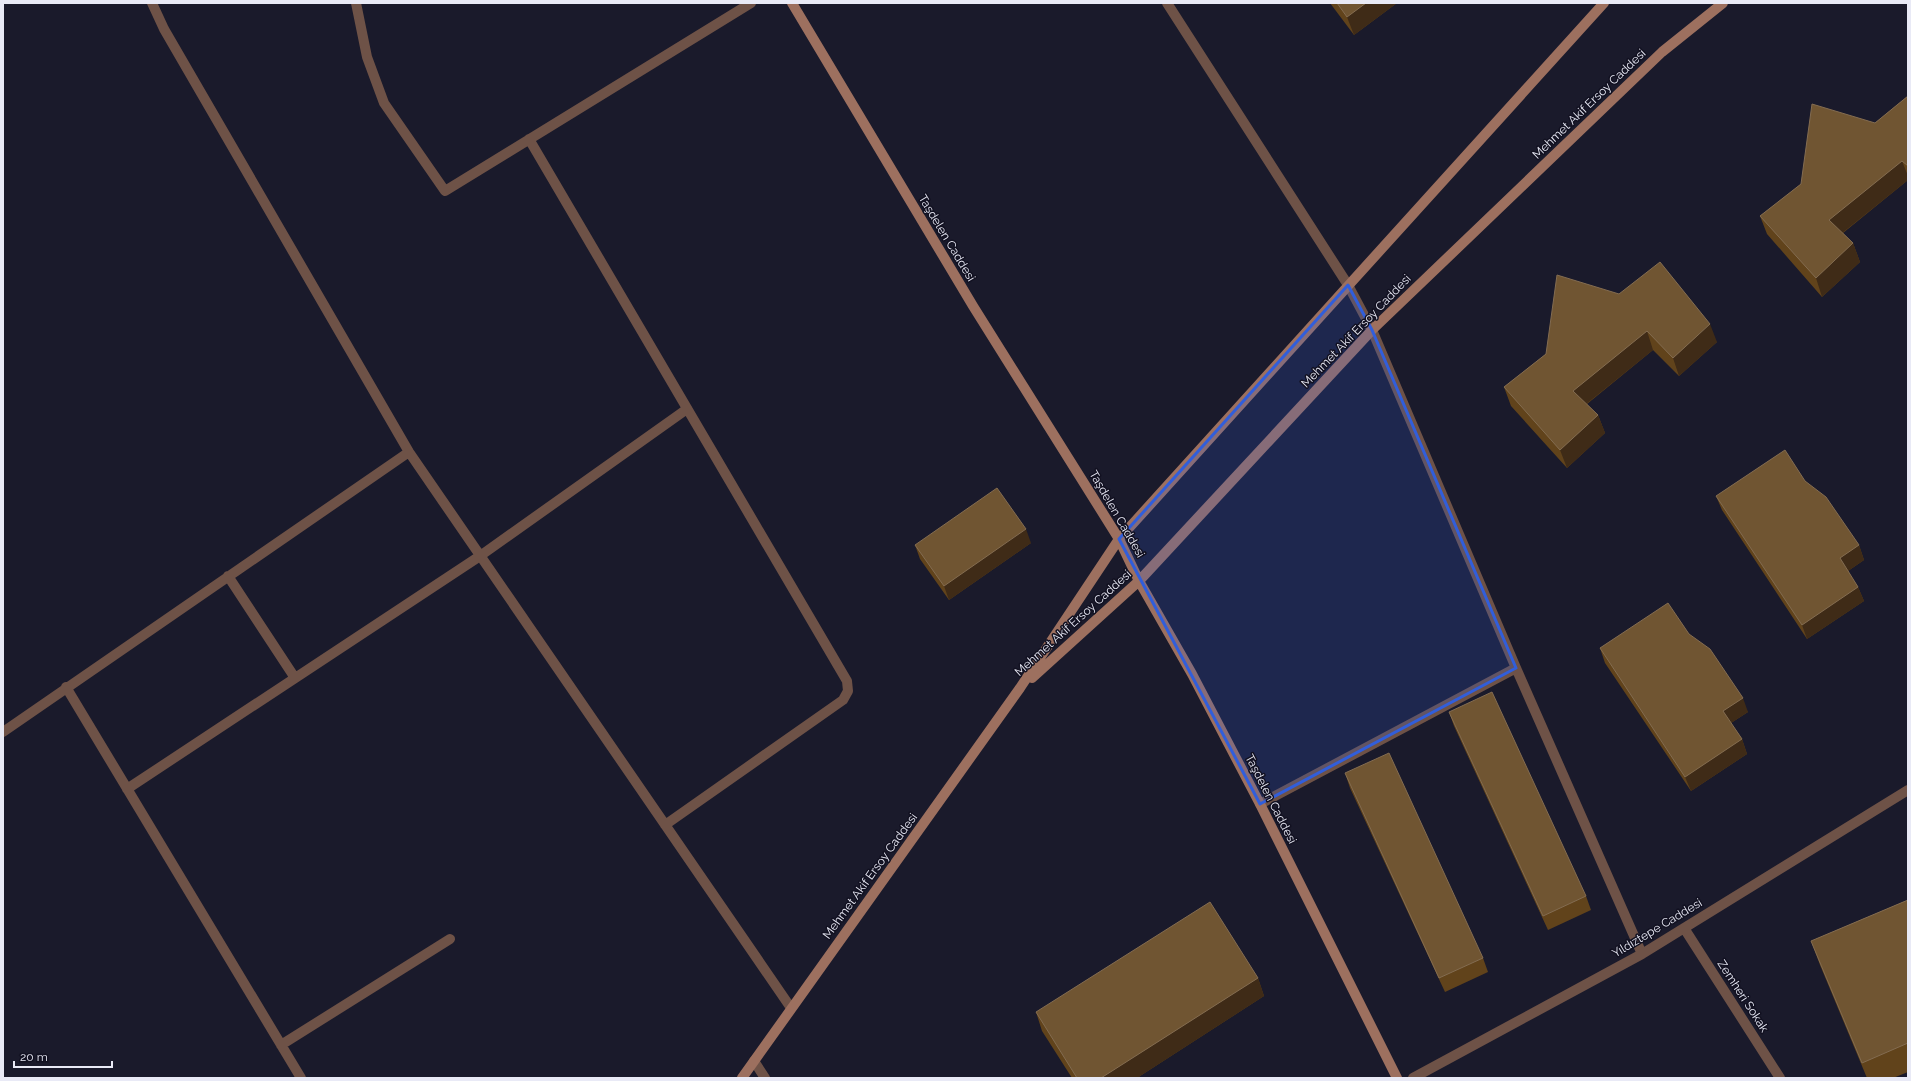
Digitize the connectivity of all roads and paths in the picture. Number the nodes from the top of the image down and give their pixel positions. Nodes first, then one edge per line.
1 (152, 3) edge
2 (356, 3) edge
3 (751, 3) edge
4 (792, 3) edge
5 (1167, 3) edge
6 (1604, 3) edge
7 (1724, 3) edge
8 (529, 139) junction
9 (1348, 285) junction
10 (1372, 330) junction
11 (688, 409) junction
12 (409, 452) junction
13 (1119, 539) junction
14 (480, 556) junction
15 (228, 576) junction
16 (1139, 581) junction
17 (1516, 668) junction
18 (295, 678) junction
19 (66, 687) junction
20 (1020, 688) junction
21 (3, 732) edge
22 (127, 789) junction
23 (1908, 790) edge
24 (1260, 804) junction
25 (665, 825) junction
26 (1684, 928) junction
27 (450, 939) dead end
28 (1642, 954) junction
29 (791, 1008) junction
30 (280, 1045) junction
31 (754, 1061) junction
32 (301, 1078) edge
33 (742, 1078) edge
34 (765, 1078) edge
35 (1397, 1078) edge
36 (1413, 1078) edge
37 (1780, 1078) edge

1 - 12 street
2 - 8 street
3 - 8 street
4 - 13 main road, Taşdelen Caddesi
5 - 9 street
6 - 9 main road, Mehmet Akif Ersoy Caddesi
7 - 10 main road, Mehmet Akif Ersoy Caddesi
8 - 11 street
9 - 10 street
9 - 13 main road, Mehmet Akif Ersoy Caddesi
10 - 16 main road, Mehmet Akif Ersoy Caddesi
10 - 17 street
11 - 14 street
11 - 25 street
12 - 14 street
12 - 15 street
13 - 16 main road, Taşdelen Caddesi
13 - 20 main road, Mehmet Akif Ersoy Caddesi
14 - 18 street
14 - 25 street
15 - 18 street
15 - 19 street
16 - 20 main road, Mehmet Akif Ersoy Caddesi
16 - 24 main road, Taşdelen Caddesi
17 - 24 street
17 - 28 street
18 - 22 street
19 - 21 street
19 - 22 street
20 - 29 main road, Mehmet Akif Ersoy Caddesi
22 - 30 street
23 - 26 street, Yıldıztepe Caddesi
24 - 35 main road, Taşdelen Caddesi
25 - 29 street
26 - 28 street, Yıldıztepe Caddesi
26 - 37 street, Zemheri Sokak
27 - 30 street
28 - 36 street, Yıldıztepe Caddesi
29 - 31 main road, Mehmet Akif Ersoy Caddesi
30 - 32 street
31 - 33 main road, Mehmet Akif Ersoy Caddesi
31 - 34 street

